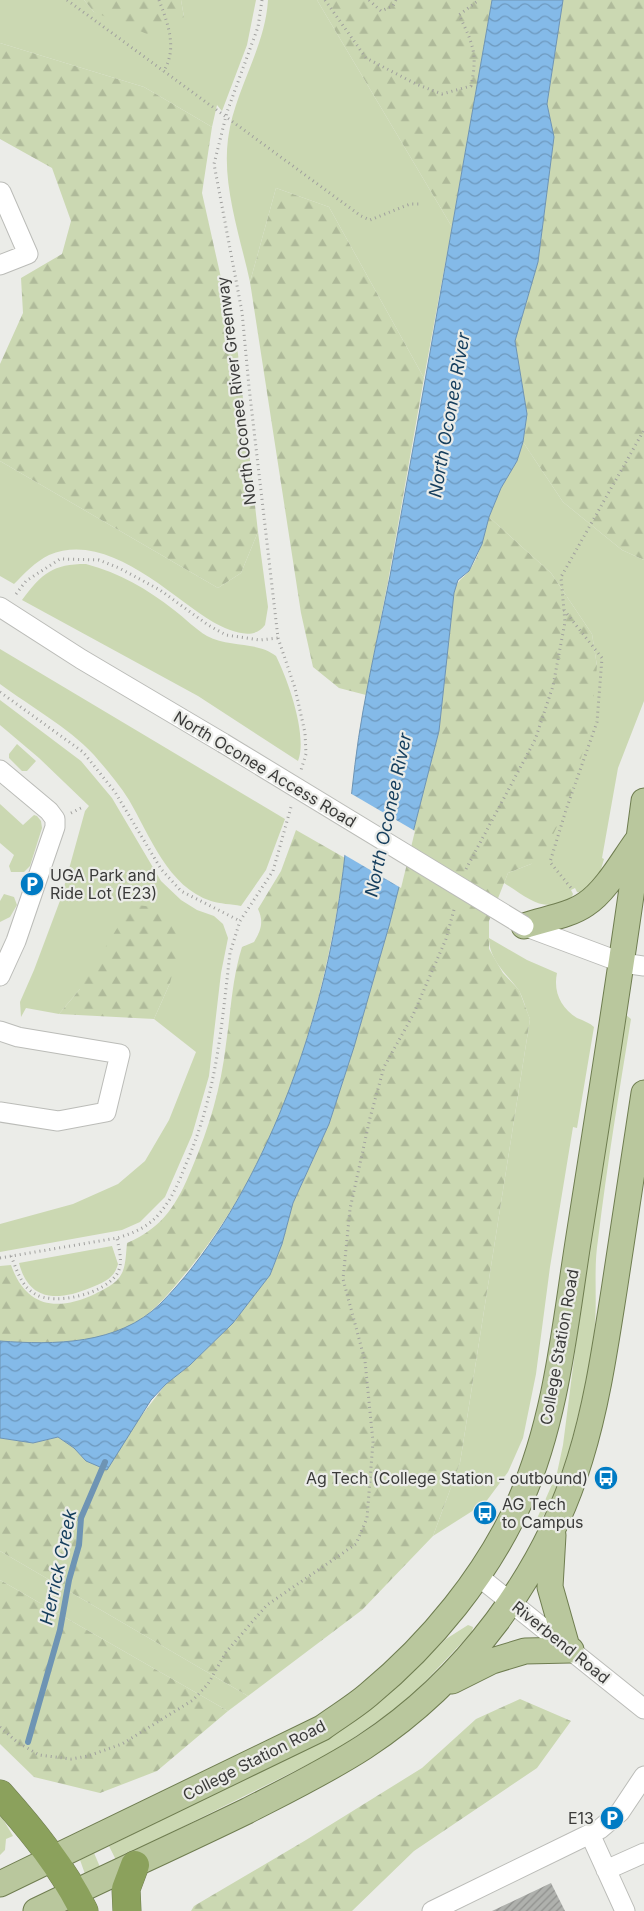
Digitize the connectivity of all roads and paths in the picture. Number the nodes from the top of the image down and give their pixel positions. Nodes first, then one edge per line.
1 (66, 0) edge
2 (159, 0) edge
3 (326, 0) edge
4 (369, 0) edge
5 (396, 0) edge
6 (479, 0) edge
7 (262, 1) edge
8 (163, 72) junction
9 (226, 119) junction
10 (1, 192) edge
11 (422, 204) dead end
12 (0, 265) edge
13 (644, 430) edge
14 (18, 590) dead end
15 (0, 608) edge
16 (564, 610) junction
17 (278, 638) junction
18 (0, 692) edge
19 (0, 770) edge
20 (301, 773) dead end
21 (293, 800) dead end
22 (644, 801) edge
23 (639, 838) junction
24 (464, 875) dead end
25 (575, 894) dead end
26 (456, 903) dead end
27 (240, 921) junction
28 (524, 926) junction
29 (633, 964) edge
30 (0, 976) edge
31 (0, 1031) edge
32 (644, 1093) edge
33 (0, 1112) edge
34 (118, 1238) junction
35 (11, 1256) junction
36 (0, 1258) edge
37 (553, 1528) junction
38 (478, 1576) junction
39 (512, 1602) junction
40 (569, 1648) junction
41 (436, 1688) junction
42 (644, 1709) edge
43 (0, 1727) edge
44 (644, 1776) edge
45 (0, 1794) edge
46 (590, 1834) junction
47 (644, 1853) edge
48 (52, 1858) junction
49 (135, 1865) junction
50 (606, 1870) junction
51 (0, 1884) edge
52 (79, 1902) edge
53 (36, 1911) edge
54 (127, 1911) edge
55 (432, 1911) edge
56 (625, 1911) edge

1 - 8 path
2 - 8 path
3 - 6 path
4 - 5 path
7 - 9 path, North Oconee River Greenway
8 - 9 path
9 - 11 path
9 - 17 path, North Oconee River Greenway
10 - 12 street
13 - 16 path
14 - 17 path
15 - 28 street, North Oconee Access Road, bridge
16 - 24 path
16 - 25 path
17 - 20 path, North Oconee River Greenway
18 - 27 path
19 - 30 street
21 - 27 path
22 - 23 main road, College Station Road
23 - 28 main road
23 - 29 main road, College Station Road
26 - 43 path
27 - 34 path
28 - 29 street, North Oconee Access Road
29 - 38 main road, College Station Road
31 - 33 street
32 - 37 main road
34 - 35 path
34 - 35 path
35 - 36 path
37 - 39 main road
37 - 40 main road
38 - 39 street, Riverbend Road
38 - 48 main road, College Station Road
39 - 40 street, Riverbend Road
39 - 41 main road
40 - 41 main road
40 - 42 street, Riverbend Road
41 - 49 main road
44 - 46 street
45 - 48 highway
46 - 50 street
46 - 55 street
47 - 50 street
48 - 51 main road, College Station Road
48 - 52 highway
49 - 52 main road
49 - 54 highway
50 - 56 street
52 - 53 main road

